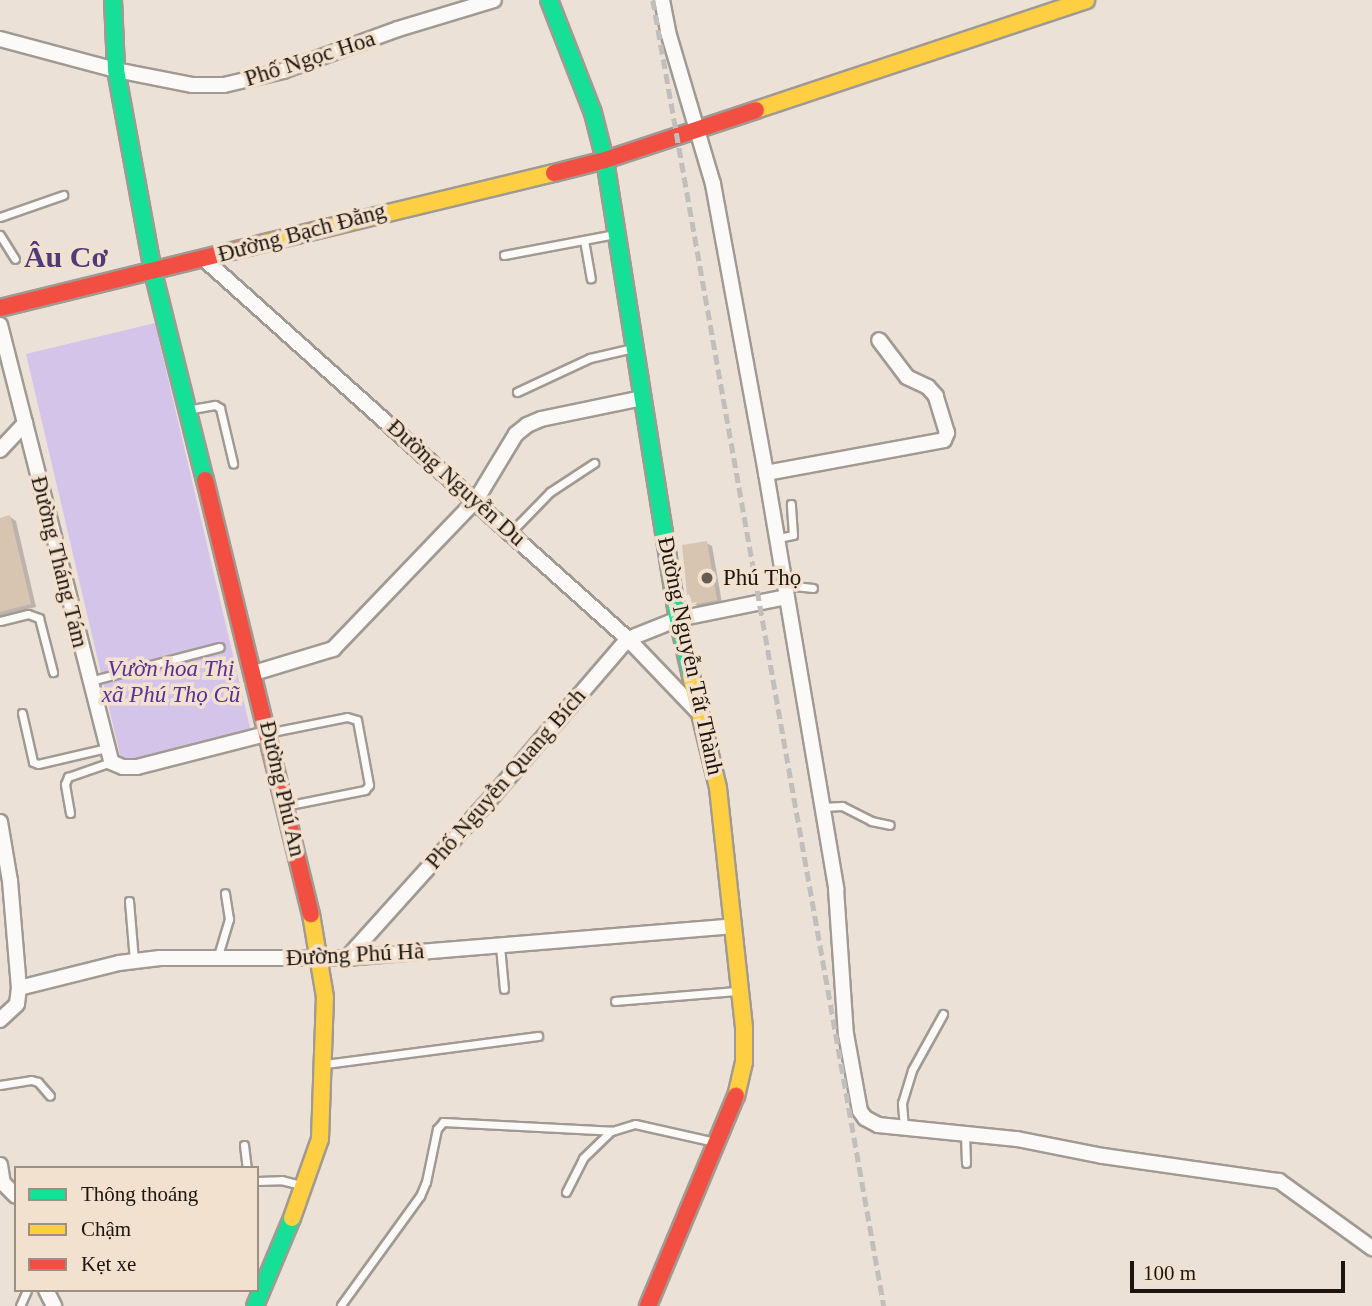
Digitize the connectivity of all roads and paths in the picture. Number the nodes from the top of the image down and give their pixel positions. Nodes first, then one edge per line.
1 (113, 0) edge
2 (494, 0) edge
3 (548, 0) edge
4 (663, 0) edge
5 (1086, 0) edge
6 (0, 39) edge
7 (116, 70) junction
8 (698, 131) junction
9 (604, 160) junction
10 (63, 195) dead end
11 (0, 217) edge
12 (615, 234) junction
13 (0, 236) edge
14 (584, 240) junction
15 (505, 255) dead end
16 (15, 259) dead end
17 (204, 259) junction
18 (153, 272) junction
19 (591, 278) dead end
20 (0, 307) edge
21 (0, 325) edge
22 (879, 340) dead end
23 (634, 348) junction
24 (517, 392) dead end
25 (642, 398) junction
26 (188, 409) junction
27 (25, 423) junction
28 (0, 450) edge
29 (233, 463) dead end
30 (594, 463) dead end
31 (766, 473) junction
32 (476, 500) junction
33 (791, 504) dead end
34 (510, 532) junction
35 (777, 538) junction
36 (813, 589) dead end
37 (785, 591) junction
38 (678, 619) junction
39 (0, 621) edge
40 (628, 639) junction
41 (220, 647) dead end
42 (53, 672) dead end
43 (254, 673) junction
44 (89, 682) junction
45 (22, 713) dead end
46 (701, 715) junction
47 (269, 733) junction
48 (109, 755) junction
49 (286, 806) junction
50 (822, 807) junction
51 (71, 813) dead end
52 (0, 822) edge
53 (890, 825) dead end
54 (5, 882) edge
55 (225, 893) dead end
56 (129, 901) dead end
57 (734, 926) junction
58 (500, 946) junction
59 (347, 958) junction
60 (217, 959) junction
61 (321, 959) junction
62 (134, 961) junction
63 (19, 988) junction
64 (504, 989) dead end
65 (740, 990) junction
66 (615, 1001) dead end
67 (943, 1014) dead end
68 (0, 1020) edge
69 (538, 1036) dead end
70 (324, 1064) junction
71 (0, 1085) edge
72 (50, 1096) dead end
73 (904, 1127) junction
74 (612, 1131) junction
75 (965, 1134) junction
76 (719, 1143) junction
77 (244, 1144) dead end
78 (966, 1163) dead end
79 (0, 1165) edge
80 (247, 1166) edge
81 (259, 1181) edge
82 (306, 1186) junction
83 (566, 1192) dead end
84 (14, 1194) edge
85 (1367, 1245) edge
86 (341, 1305) edge
87 (255, 1306) edge
88 (648, 1306) edge

1 - 7 street
2 - 7 street, Phố Ngọc Hoa
3 - 9 street, Đường Nguyễn Tất Thành
4 - 8 street
5 - 8 street, Đường Bạch Đằng
6 - 7 street, Phố Ngọc Hoa
7 - 18 street
8 - 9 street, Đường Bạch Đằng
8 - 31 street
9 - 12 street, Đường Nguyễn Tất Thành
9 - 17 street, Đường Bạch Đằng
10 - 11 lane
12 - 14 lane
12 - 23 street, Đường Nguyễn Tất Thành
13 - 16 lane
14 - 15 lane
14 - 19 lane
17 - 18 street, Đường Bạch Đằng
17 - 32 street, Đường Nguyễn Du
18 - 20 street, Đường Bạch Đằng
18 - 26 street, Đường Phú An
21 - 27 street, Đường Tháng Tám
22 - 31 street
23 - 24 lane
23 - 25 street, Đường Nguyễn Tất Thành
25 - 32 street
25 - 38 street, Đường Nguyễn Tất Thành
26 - 29 lane
26 - 43 street, Đường Phú An
27 - 28 street
27 - 44 street, Đường Tháng Tám
30 - 34 lane
31 - 35 street
32 - 34 street, Đường Nguyễn Du
32 - 43 street
33 - 35 lane
34 - 40 street, Đường Nguyễn Du
35 - 37 street
36 - 37 lane
37 - 38 street, Phố Nguyễn Quang Bích
37 - 50 street
38 - 40 street, Phố Nguyễn Quang Bích
38 - 46 street, Đường Nguyễn Tất Thành
39 - 42 lane
40 - 46 street, Đường Nguyễn Du
40 - 59 street, Phố Nguyễn Quang Bích
41 - 44 lane
43 - 47 street, Đường Phú An
44 - 48 street, Đường Tháng Tám
45 - 48 lane
46 - 57 street, Đường Nguyễn Tất Thành
47 - 48 street
47 - 49 street, Đường Phú An
47 - 49 lane
48 - 51 lane
49 - 61 street, Đường Phú An
50 - 53 lane
50 - 73 street
52 - 54 street
54 - 63 street
55 - 60 lane
56 - 62 lane
57 - 58 street, Đường Phú Hà
57 - 65 street, Đường Nguyễn Tất Thành
58 - 59 street, Đường Phú Hà
58 - 64 lane
59 - 61 street, Đường Phú Hà
60 - 61 street, Đường Phú Hà
60 - 62 street, Đường Phú Hà
61 - 70 street, Đường Phú An
62 - 63 street, Đường Phú Hà
63 - 68 street
65 - 66 lane
65 - 76 street, Đường Nguyễn Tất Thành
67 - 73 lane
69 - 70 lane
70 - 82 street, Đường Phú An
71 - 72 lane
73 - 75 street
74 - 76 lane
74 - 83 lane
74 - 86 lane
75 - 78 lane
75 - 85 street
76 - 88 street, Đường Nguyễn Tất Thành
77 - 80 lane
79 - 84 street
81 - 82 lane
82 - 87 street, Đường Phú An

